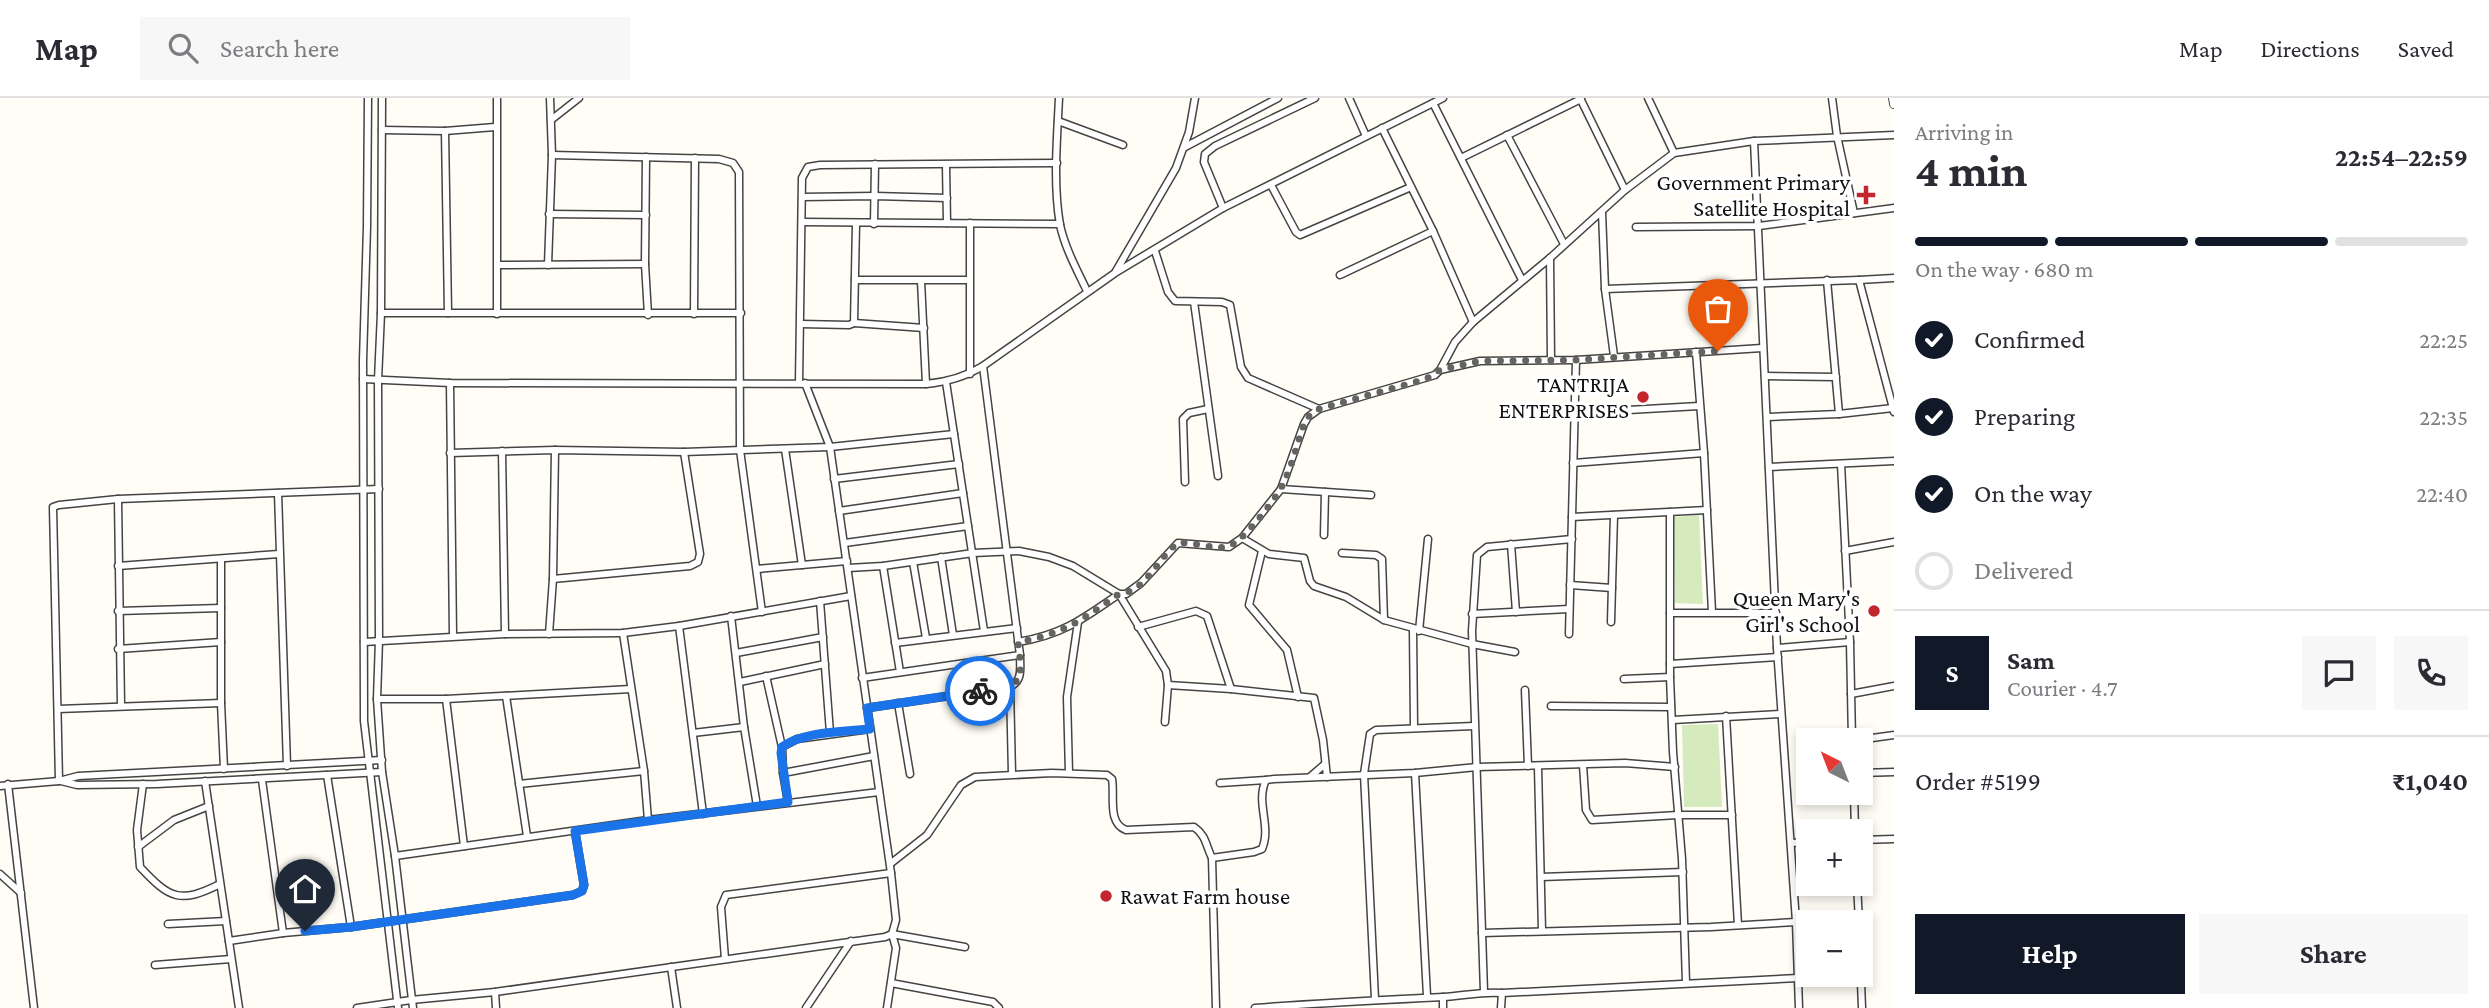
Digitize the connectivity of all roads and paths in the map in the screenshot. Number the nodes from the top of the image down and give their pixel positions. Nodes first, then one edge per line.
1 (368, 98) edge
2 (382, 98) edge
3 (496, 98) edge
4 (550, 98) edge
5 (579, 98) edge
6 (1059, 98) edge
7 (1195, 98) edge
8 (1278, 98) edge
9 (1315, 98) edge
10 (1349, 98) edge
11 (1443, 98) edge
12 (1648, 98) edge
13 (1832, 98) edge
14 (1893, 98) edge
15 (1580, 99) edge
16 (1433, 103) junction
17 (1894, 104) edge
18 (551, 120) junction
19 (1058, 121) junction
20 (495, 127) junction
21 (1382, 128) junction
22 (382, 130) junction
23 (445, 131) junction
24 (1507, 135) junction
25 (1894, 135) edge
26 (1366, 136) junction
27 (1837, 136) junction
28 (1755, 141) junction
29 (1123, 145) dead end
30 (1185, 147) junction
31 (1675, 153) junction
32 (552, 155) junction
33 (646, 157) junction
34 (695, 158) junction
35 (1461, 158) junction
36 (1057, 163) junction
37 (875, 164) junction
38 (946, 165) junction
39 (1271, 185) junction
40 (1411, 187) junction
41 (1625, 190) junction
42 (875, 196) junction
43 (802, 197) junction
44 (947, 198) junction
45 (1223, 208) junction
46 (1894, 208) edge
47 (1602, 212) junction
48 (1854, 213) junction
49 (549, 214) junction
50 (646, 215) junction
51 (802, 222) junction
52 (947, 223) junction
53 (970, 223) junction
54 (856, 224) junction
55 (874, 224) junction
56 (1060, 224) junction
57 (1759, 226) junction
58 (1636, 227) dead end
59 (1433, 231) junction
60 (1564, 244) junction
61 (1155, 251) junction
62 (1550, 258) junction
63 (645, 264) junction
64 (498, 265) junction
65 (548, 265) junction
66 (1115, 273) junction
67 (1339, 275) dead end
68 (1894, 278) edge
69 (855, 280) junction
70 (1522, 280) junction
71 (1827, 280) junction
72 (1858, 280) junction
73 (922, 281) junction
74 (969, 281) junction
75 (1761, 283) junction
76 (1605, 289) junction
77 (1087, 292) junction
78 (1194, 302) junction
79 (381, 313) junction
80 (448, 313) junction
81 (741, 313) junction
82 (497, 314) junction
83 (648, 314) junction
84 (694, 314) junction
85 (1473, 322) junction
86 (854, 323) junction
87 (800, 324) junction
88 (924, 328) junction
89 (1762, 348) junction
90 (1696, 352) junction
91 (1614, 356) junction
92 (1551, 360) junction
93 (1576, 360) junction
94 (983, 366) junction
95 (1440, 370) junction
96 (970, 374) junction
97 (1765, 376) junction
98 (1836, 377) junction
99 (363, 379) junction
100 (378, 380) junction
101 (741, 382) junction
102 (946, 382) junction
103 (450, 383) junction
104 (802, 383) junction
105 (926, 384) junction
106 (1699, 406) junction
107 (1208, 409) junction
108 (1319, 409) junction
109 (1894, 410) edge
110 (1575, 412) junction
111 (1839, 414) junction
112 (1768, 417) junction
113 (954, 433) junction
114 (830, 447) junction
115 (785, 449) junction
116 (555, 450) junction
117 (740, 450) junction
118 (502, 451) junction
119 (450, 453) junction
120 (684, 453) junction
121 (1704, 453) junction
122 (1894, 461) edge
123 (1573, 463) junction
124 (959, 464) junction
125 (1841, 464) junction
126 (1769, 467) junction
127 (1218, 476) dead end
128 (834, 479) junction
129 (1185, 482) dead end
130 (365, 489) junction
131 (379, 489) junction
132 (1281, 489) junction
133 (1325, 492) junction
134 (278, 493) junction
135 (963, 493) junction
136 (1371, 495) dead end
137 (118, 499) junction
138 (1707, 510) junction
139 (839, 511) junction
140 (1670, 512) junction
141 (1614, 515) junction
142 (1572, 517) junction
143 (968, 526) junction
144 (1324, 535) dead end
145 (1242, 538) junction
146 (1428, 539) dead end
147 (1572, 539) junction
148 (1894, 542) edge
149 (845, 543) junction
150 (1511, 544) junction
151 (1006, 551) junction
152 (1262, 551) junction
153 (1845, 551) junction
154 (974, 553) junction
155 (279, 554) junction
156 (1342, 554) dead end
157 (941, 557) junction
158 (221, 559) junction
159 (913, 562) junction
160 (802, 565) junction
161 (847, 565) junction
162 (118, 566) junction
163 (883, 566) junction
164 (757, 569) junction
165 (553, 579) junction
166 (1570, 585) junction
167 (1612, 587) junction
168 (1119, 594) junction
169 (851, 596) junction
170 (820, 601) junction
171 (221, 608) junction
172 (1569, 609) junction
173 (118, 611) junction
174 (762, 612) junction
175 (1516, 612) junction
176 (1712, 612) junction
177 (1670, 613) junction
178 (1776, 613) junction
179 (1472, 614) junction
180 (731, 616) junction
181 (1384, 620) junction
182 (1078, 622) junction
183 (1611, 622) dead end
184 (679, 626) junction
185 (1138, 627) junction
186 (1017, 628) junction
187 (1416, 630) junction
188 (985, 631) junction
189 (623, 633) junction
190 (505, 634) junction
191 (549, 634) junction
192 (953, 635) junction
193 (1569, 635) dead end
194 (453, 636) junction
195 (822, 636) junction
196 (926, 638) junction
197 (379, 640) junction
198 (221, 642) junction
199 (364, 642) junction
200 (1018, 642) junction
201 (1850, 642) junction
202 (895, 643) junction
203 (1472, 644) junction
204 (1777, 648) junction
205 (118, 649) junction
206 (1515, 652) dead end
207 (736, 653) junction
208 (1020, 655) junction
209 (1777, 657) junction
210 (825, 664) junction
211 (1670, 664) junction
212 (901, 672) junction
213 (766, 676) junction
214 (1670, 677) junction
215 (862, 678) junction
216 (1624, 679) dead end
217 (740, 682) junction
218 (1168, 685) junction
219 (1894, 686) edge
220 (1010, 687) junction
221 (631, 689) junction
222 (1231, 689) junction
223 (1525, 690) dead end
224 (1851, 694) junction
225 (506, 696) junction
226 (1298, 697) junction
227 (377, 699) junction
228 (446, 699) junction
229 (221, 703) junction
230 (898, 703) junction
231 (121, 706) junction
232 (1552, 706) dead end
233 (1671, 707) junction
234 (867, 708) junction
235 (58, 709) junction
236 (1781, 714) junction
237 (1726, 716) junction
238 (1673, 720) junction
239 (1165, 722) dead end
240 (1474, 726) junction
241 (744, 727) junction
242 (1414, 728) junction
243 (1852, 728) edge
244 (870, 729) junction
245 (693, 733) junction
246 (830, 733) junction
247 (1894, 735) edge
248 (1873, 738) edge
249 (782, 747) junction
250 (874, 756) junction
251 (382, 760) junction
252 (368, 761) junction
253 (1325, 764) junction
254 (1583, 765) junction
255 (287, 766) junction
256 (1528, 766) junction
257 (1538, 766) junction
258 (1675, 767) junction
259 (1477, 768) junction
260 (224, 769) junction
261 (644, 771) junction
262 (369, 772) junction
263 (382, 772) junction
264 (1894, 772) edge
265 (1069, 773) junction
266 (1873, 773) edge
267 (783, 774) junction
268 (910, 774) dead end
269 (1012, 774) junction
270 (1364, 774) junction
271 (1415, 774) junction
272 (327, 775) junction
273 (1310, 777) junction
274 (1327, 777) junction
275 (262, 780) junction
276 (1266, 780) junction
277 (59, 781) junction
278 (205, 781) junction
279 (1220, 783) dead end
280 (8, 784) junction
281 (143, 784) junction
282 (519, 784) junction
283 (0, 786) edge
284 (879, 792) junction
285 (788, 802) junction
286 (209, 806) junction
287 (757, 806) junction
288 (703, 814) junction
289 (1678, 815) junction
290 (1732, 816) junction
291 (648, 820) junction
292 (575, 831) junction
293 (527, 836) junction
294 (1894, 839) edge
295 (1873, 840) edge
296 (1791, 843) junction
297 (1796, 843) edge
298 (464, 846) junction
299 (138, 847) junction
300 (396, 856) junction
301 (1212, 858) junction
302 (890, 864) junction
303 (1683, 872) junction
304 (891, 873) junction
305 (1, 877) edge
306 (1541, 877) junction
307 (220, 884) junction
308 (21, 893) junction
309 (403, 919) junction
310 (226, 921) junction
311 (387, 921) junction
312 (1796, 922) joint
313 (168, 924) dead end
314 (1738, 925) junction
315 (351, 927) junction
316 (1685, 927) junction
317 (1542, 931) junction
318 (283, 933) junction
319 (1482, 933) junction
320 (892, 934) junction
321 (229, 941) junction
322 (850, 941) junction
323 (965, 947) dead end
324 (231, 959) junction
325 (725, 959) junction
326 (155, 965) dead end
327 (671, 967) junction
328 (1796, 978) edge
329 (891, 983) junction
330 (1686, 983) junction
331 (1798, 987) edge
332 (1861, 987) edge
333 (495, 992) junction
334 (1485, 992) junction
335 (1502, 993) junction
336 (1427, 996) junction
337 (1443, 997) junction
338 (1375, 999) junction
339 (1388, 999) junction
340 (33, 1000) edge
341 (411, 1000) junction
342 (398, 1005) edge
343 (1312, 1006) edge
344 (239, 1008) edge
345 (357, 1008) edge
346 (412, 1008) edge
347 (496, 1008) edge
348 (677, 1008) edge
349 (806, 1008) edge
350 (887, 1008) edge
351 (999, 1008) edge
352 (1216, 1008) edge
353 (1255, 1008) edge
354 (1388, 1008) edge
355 (1443, 1008) edge
356 (1501, 1008) edge
357 (1799, 1008) edge
358 (1862, 1008) edge

1 - 99 street
2 - 22 street
3 - 20 street
4 - 18 street
5 - 18 street
6 - 19 street
7 - 30 street
8 - 30 street
9 - 45 street
10 - 26 street
11 - 16 street
12 - 31 street
13 - 27 street
14 - 17 street
15 - 24 street
15 - 41 street
16 - 21 street
16 - 35 street
18 - 32 street
19 - 29 street
19 - 36 street
20 - 23 street
20 - 64 street
21 - 26 street
21 - 40 street
22 - 23 street
22 - 79 street
23 - 80 street
24 - 35 street
24 - 60 street
25 - 27 street
26 - 39 street
27 - 28 street
27 - 48 street
28 - 31 street
28 - 57 street
30 - 66 street
31 - 41 street
32 - 33 street
32 - 49 street
33 - 34 street
33 - 50 street
34 - 81 street
34 - 84 street
35 - 70 street
36 - 38 street
36 - 56 street
37 - 38 street
37 - 42 street
37 - 43 street
38 - 44 street
39 - 40 street
39 - 45 street
40 - 59 street
41 - 47 street
42 - 43 street
42 - 44 street
42 - 55 street
43 - 51 street
44 - 52 street
45 - 61 street
46 - 48 street
47 - 60 street
47 - 76 street
48 - 57 street
49 - 50 street
49 - 65 street
50 - 63 street
51 - 54 street
51 - 87 street
52 - 53 street
52 - 55 street
53 - 56 street
53 - 74 street
54 - 55 street
54 - 69 street
56 - 77 street
57 - 58 street
57 - 75 street
59 - 67 street
59 - 85 street
60 - 62 street
61 - 66 street
61 - 78 street
62 - 70 street
62 - 92 street
63 - 65 street
63 - 83 street
64 - 65 street
64 - 82 street
66 - 77 street
68 - 72 street
69 - 73 street
69 - 86 street
70 - 85 street
71 - 72 street
71 - 75 street
71 - 98 street
72 - 109 street
73 - 74 street
73 - 88 street
74 - 96 street
75 - 76 street
75 - 89 street
76 - 91 street
77 - 94 street
78 - 107 street
78 - 108 street
79 - 80 street
79 - 100 street
80 - 82 street
81 - 84 street
81 - 101 street
82 - 83 street
83 - 84 street
85 - 95 street
86 - 87 street
86 - 88 street
87 - 104 street
88 - 105 street
89 - 90 street
89 - 97 street
90 - 91 street
90 - 106 street
91 - 93 street
92 - 93 street
92 - 95 street
93 - 110 street
94 - 96 street
94 - 151 street
95 - 108 street
96 - 102 street
97 - 98 street
97 - 112 street
98 - 111 street
99 - 100 street
99 - 130 street
100 - 103 street
100 - 131 street
101 - 103 street
101 - 104 street
101 - 117 street
102 - 105 street
102 - 113 street
103 - 119 street
104 - 105 street
104 - 114 street
106 - 110 street
106 - 121 street
107 - 127 street
107 - 129 street
108 - 132 street
109 - 111 street
110 - 123 street
111 - 112 street
112 - 126 street
113 - 114 street
113 - 124 street
114 - 115 street
114 - 128 street
115 - 117 street
115 - 160 street
116 - 118 street
116 - 120 street
116 - 165 street
117 - 120 street
117 - 164 street
118 - 119 street
118 - 190 street
119 - 194 street
120 - 165 street
121 - 123 street
121 - 138 street
122 - 125 street
123 - 142 street
124 - 128 street
124 - 135 street
125 - 126 street
125 - 153 street
126 - 178 street
128 - 139 street
130 - 131 street
130 - 134 street
130 - 199 street
131 - 197 street
132 - 133 street
132 - 145 street
133 - 136 street
133 - 144 street
134 - 137 street
134 - 155 street
135 - 139 street
135 - 143 street
137 - 162 street
137 - 235 street
138 - 140 street
138 - 176 street
139 - 149 street
140 - 141 street
140 - 177 street
141 - 142 street
141 - 167 street
142 - 147 street
143 - 149 street
143 - 154 street
145 - 152 street
145 - 168 street
146 - 187 street
147 - 150 street
147 - 166 street
148 - 153 street
149 - 161 street
150 - 175 street
150 - 179 street
151 - 154 street
151 - 168 street
151 - 186 street
152 - 181 street
152 - 226 street
153 - 201 street
154 - 157 street
154 - 188 street
155 - 158 street
155 - 255 street
156 - 181 street
157 - 159 street
157 - 192 street
158 - 162 street
158 - 171 street
159 - 163 street
159 - 196 street
160 - 161 street
160 - 164 street
161 - 163 street
161 - 169 street
162 - 173 street
163 - 202 street
164 - 174 street
165 - 191 street
166 - 167 street
166 - 172 street
167 - 183 street
168 - 182 street
168 - 185 street
169 - 170 street
169 - 215 street
170 - 174 street
170 - 195 street
171 - 173 street
171 - 198 street
172 - 175 street
172 - 193 street
173 - 205 street
174 - 180 street
175 - 179 street
176 - 177 street
176 - 178 street
177 - 211 street
178 - 204 street
179 - 203 street
180 - 184 street
180 - 207 street
181 - 187 street
182 - 200 street
182 - 265 street
184 - 189 street
184 - 245 street
185 - 218 street
185 - 222 street
186 - 188 street
186 - 200 street
187 - 203 street
187 - 242 street
188 - 192 street
189 - 191 street
189 - 221 street
190 - 191 street
190 - 194 street
192 - 196 street
194 - 197 street
195 - 207 street
195 - 210 street
196 - 202 street
197 - 199 street
197 - 227 street
198 - 205 street
198 - 229 street
199 - 252 street
200 - 208 street
201 - 204 street
201 - 224 street
202 - 212 street
203 - 206 street
203 - 240 street
204 - 209 street
205 - 231 street
207 - 217 street
208 - 212 street
208 - 220 street
209 - 211 street
209 - 236 street
210 - 213 street
210 - 246 street
211 - 214 street
212 - 215 street
213 - 217 street
213 - 249 street
214 - 216 street
214 - 233 street
215 - 234 street
217 - 241 street
218 - 222 street
218 - 239 street
219 - 224 street
220 - 230 street
220 - 269 street
221 - 225 street
221 - 261 street
222 - 226 street
223 - 256 street
224 - 243 street
225 - 228 street
225 - 282 street
226 - 253 street
227 - 228 street
227 - 251 street
228 - 298 street
229 - 231 street
229 - 260 street
230 - 234 street
230 - 268 street
231 - 235 street
232 - 233 street
233 - 238 street
234 - 244 street
235 - 277 street
236 - 237 street
236 - 296 street
237 - 238 street
237 - 290 street
238 - 258 street
240 - 242 street
240 - 259 street
241 - 245 street
241 - 287 street
242 - 270 street
244 - 246 street
244 - 250 street
245 - 288 street
246 - 249 street
247 - 248 street
249 - 267 street
250 - 267 street
250 - 284 street
251 - 252 street
251 - 263 street
252 - 255 street
252 - 262 street
253 - 273 street
253 - 274 street
254 - 257 street
254 - 258 street
254 - 289 street
255 - 260 street
256 - 257 street
256 - 259 street
257 - 306 street
258 - 289 street
259 - 271 street
259 - 319 street
260 - 277 street
261 - 282 street
261 - 291 street
262 - 263 street
262 - 272 street
262 - 311 street
263 - 300 street
264 - 266 street
265 - 269 street
265 - 301 street
267 - 285 street
269 - 302 street
270 - 271 street
270 - 274 street
270 - 338 street
271 - 336 street
272 - 275 street
272 - 315 street
273 - 274 street
273 - 276 street
275 - 278 street
275 - 318 street
276 - 279 street
276 - 301 street
277 - 280 street
277 - 281 street
278 - 281 street
278 - 286 street
280 - 283 street
280 - 308 street
281 - 299 street
282 - 293 street
284 - 285 street
284 - 302 street
285 - 287 street
286 - 299 street
286 - 307 street
287 - 288 street
288 - 291 street
289 - 290 street
289 - 303 street
290 - 314 street
291 - 292 street
292 - 293 street
292 - 309 street
293 - 298 street
294 - 295 street
296 - 297 street
296 - 312 street
298 - 300 street
299 - 307 street
300 - 309 street
301 - 352 street
302 - 304 street
303 - 306 street
303 - 316 street
304 - 320 street
304 - 325 street
305 - 308 street
306 - 317 street
307 - 310 street
308 - 340 street
309 - 311 street
309 - 341 street
310 - 313 street
310 - 321 street
311 - 315 street
311 - 342 street
312 - 314 street
314 - 316 street
315 - 318 street
316 - 317 street
316 - 330 street
317 - 319 street
318 - 321 street
319 - 334 street
320 - 322 street
320 - 323 street
320 - 329 street
321 - 324 street
322 - 325 street
322 - 349 street
324 - 326 street
324 - 344 street
325 - 327 street
327 - 333 street
327 - 348 street
328 - 330 street
329 - 350 street
329 - 351 street
330 - 335 street
331 - 357 street
332 - 358 street
333 - 341 street
333 - 347 street
334 - 335 street
334 - 337 street
335 - 356 street
336 - 337 street
336 - 339 street
337 - 355 street
338 - 339 street
338 - 343 street
339 - 354 street
341 - 342 street
341 - 346 street
342 - 345 street
343 - 353 street

